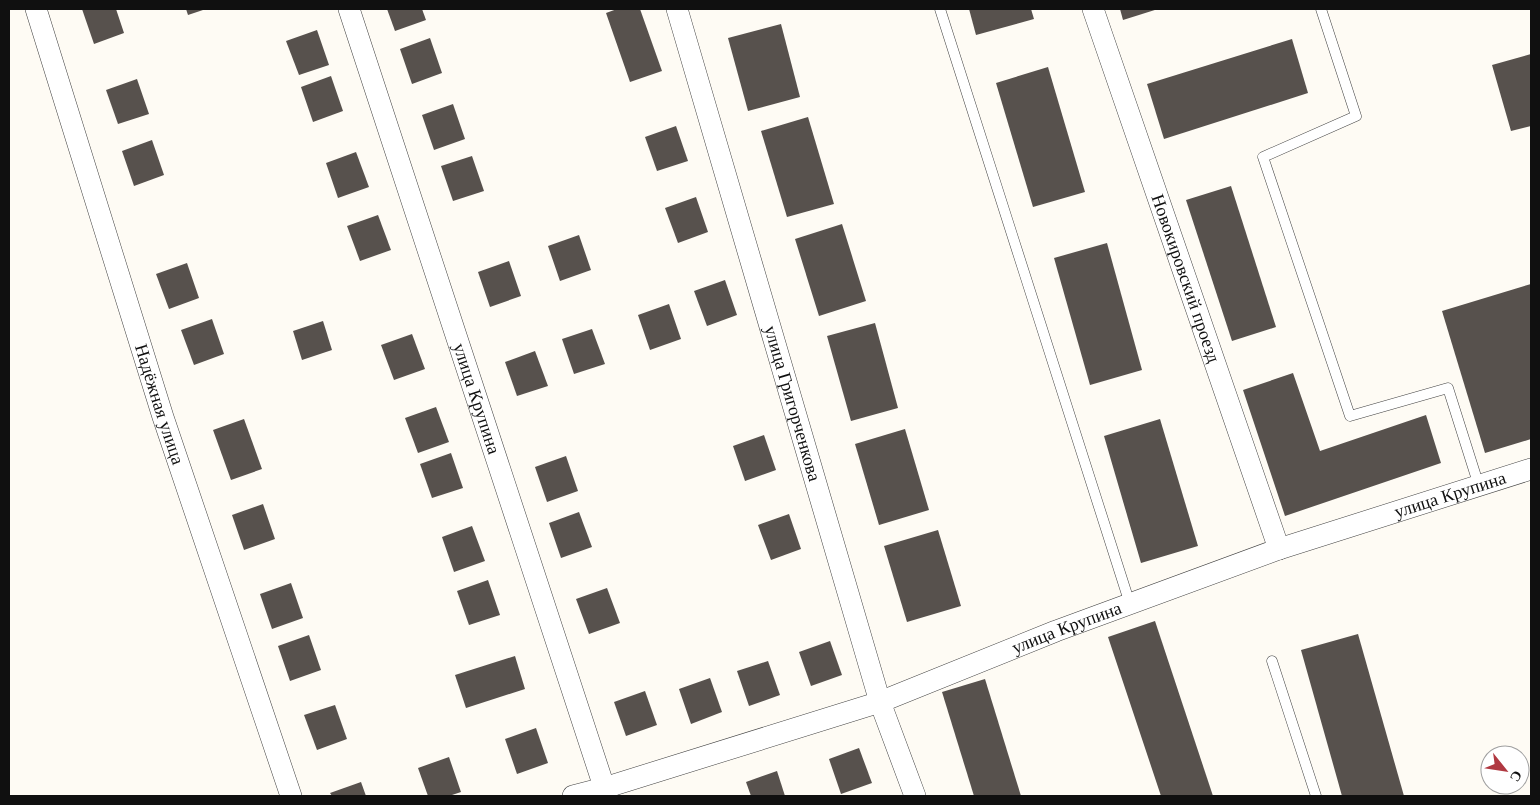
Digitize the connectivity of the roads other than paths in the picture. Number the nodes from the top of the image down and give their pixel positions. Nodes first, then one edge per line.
1 (36, 9) edge
2 (349, 9) edge
3 (677, 9) edge
4 (940, 9) edge
5 (1093, 9) edge
6 (1321, 9) edge
7 (1531, 469) edge
8 (1479, 486) junction
9 (1279, 549) junction
10 (1130, 604) junction
11 (1272, 662) dead end
12 (880, 702) junction
13 (605, 792) edge
14 (291, 796) edge
15 (573, 796) edge
16 (915, 796) edge
17 (1316, 796) edge

1 - 14 street, Надёжная улица
2 - 13 street, улица Крупина
3 - 12 street, улица Григорченкова
4 - 10 lane
5 - 9 street, Новокировский проезд
6 - 8 lane
7 - 8 street, улица Крупина
8 - 9 street, улица Крупина
9 - 10 street, улица Крупина
10 - 12 street, улица Крупина
11 - 17 lane
12 - 13 street, улица Крупина
12 - 16 street, улица Григорченкова
13 - 15 street, улица Крупина

